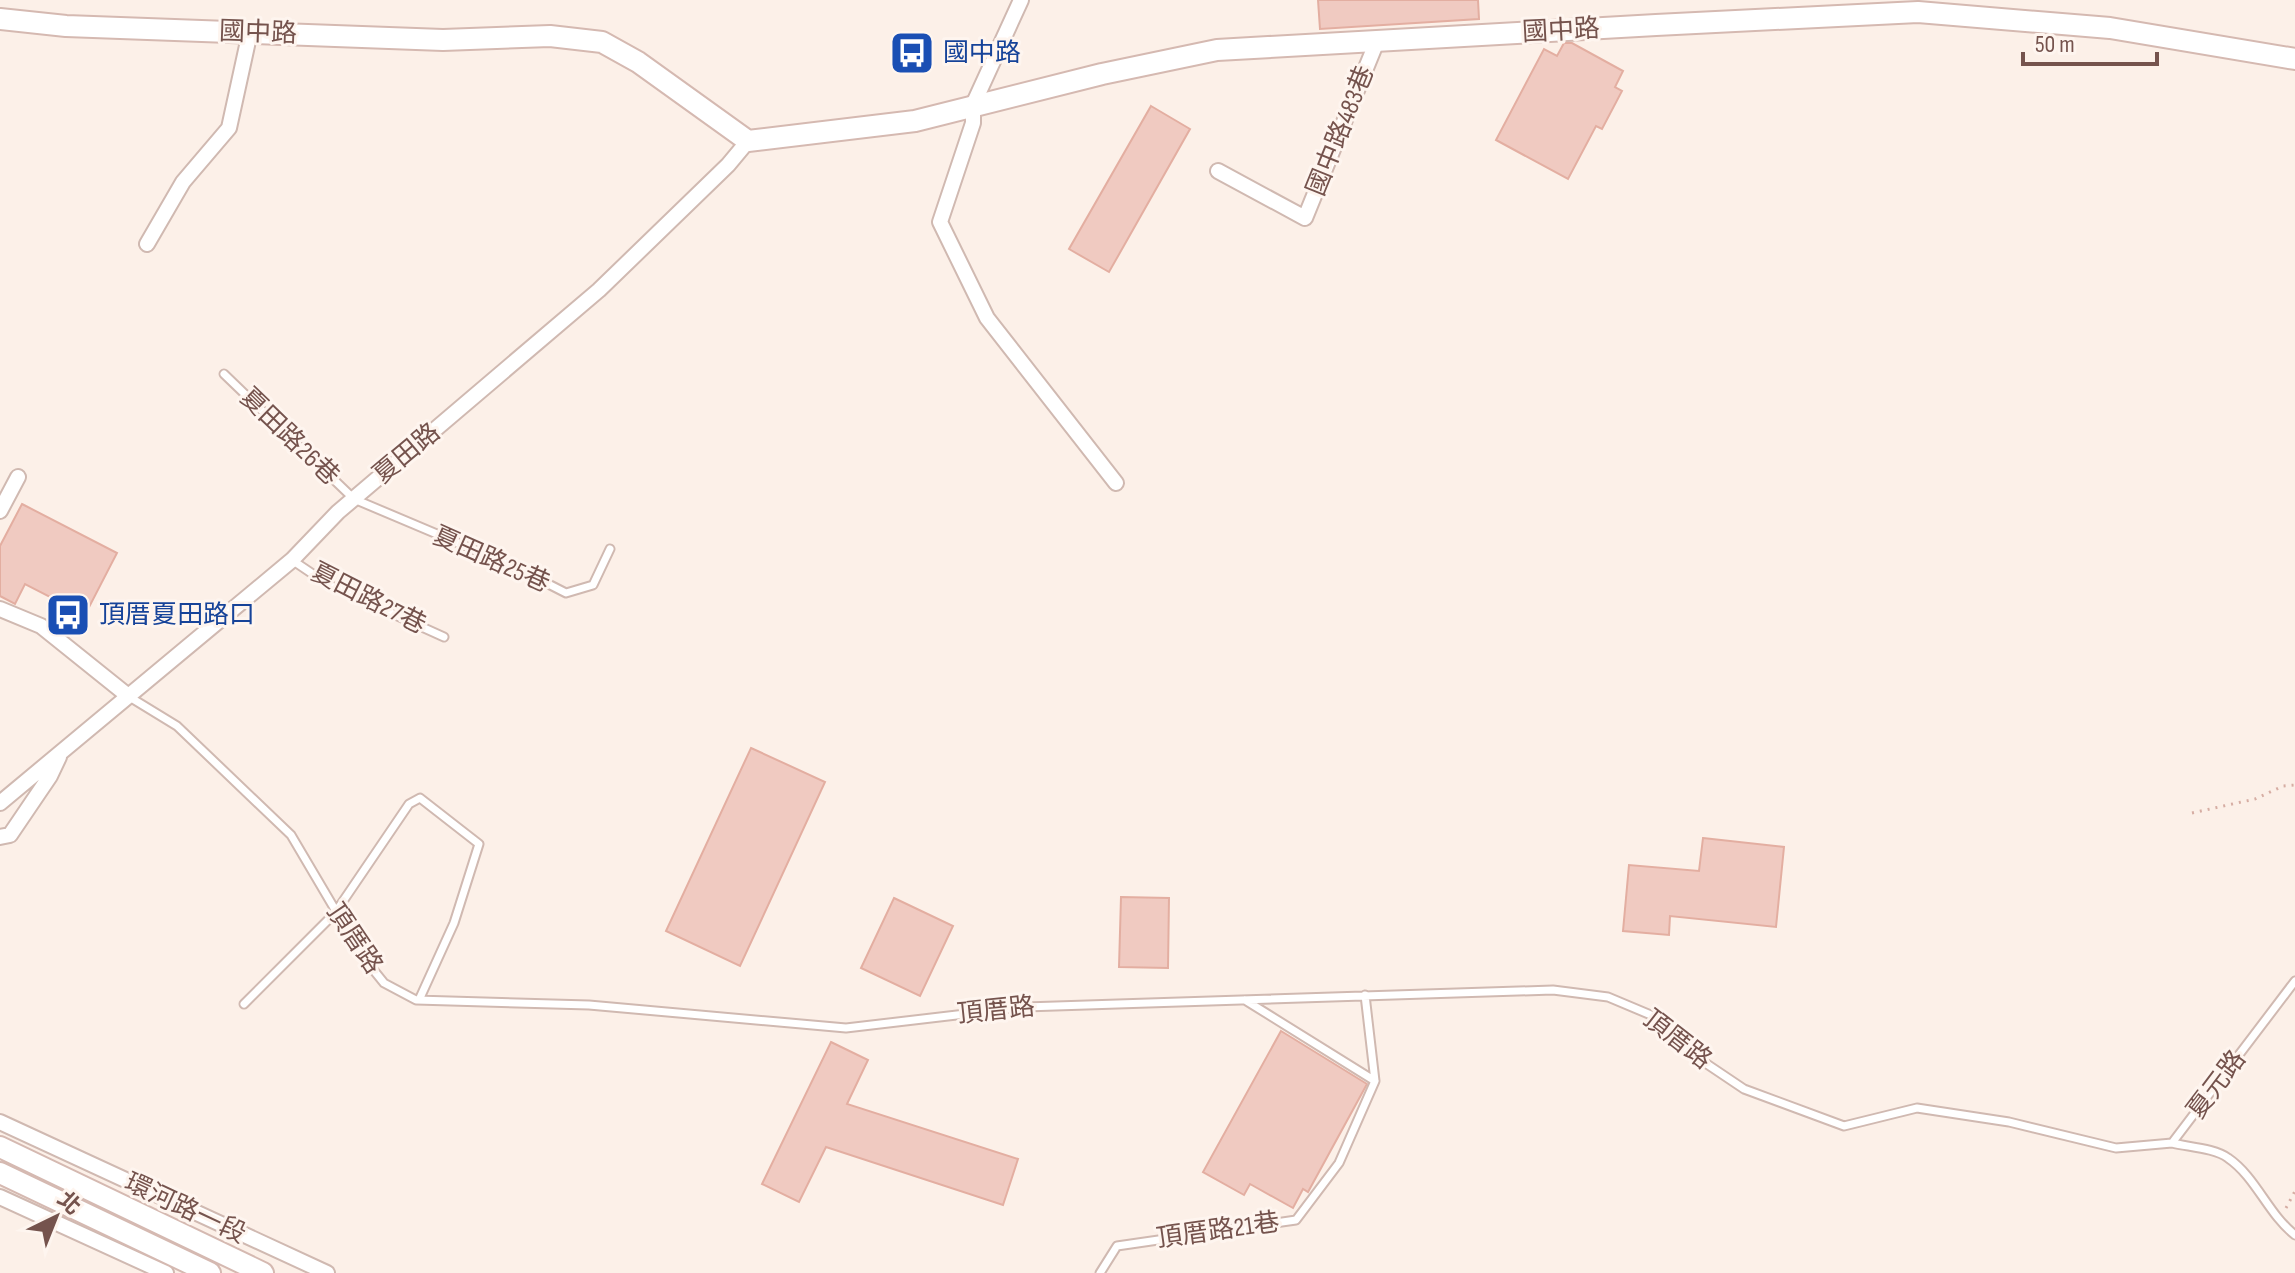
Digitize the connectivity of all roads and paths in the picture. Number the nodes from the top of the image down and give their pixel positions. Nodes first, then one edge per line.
1 (1021, 0) edge
2 (0, 19) edge
3 (250, 32) junction
4 (1377, 41) junction
5 (2295, 59) edge
6 (973, 105) junction
7 (748, 141) junction
8 (1218, 171) dead end
9 (147, 244) dead end
10 (224, 374) dead end
11 (18, 477) dead end
12 (1116, 483) dead end
13 (354, 499) junction
14 (0, 511) edge
15 (610, 549) dead end
16 (292, 560) junction
17 (0, 609) edge
18 (444, 637) dead end
19 (127, 695) junction
20 (59, 754) junction
21 (2295, 785) edge
22 (0, 803) edge
23 (2192, 813) dead end
24 (0, 837) edge
25 (335, 913) junction
26 (2295, 981) edge
27 (1365, 995) junction
28 (1243, 999) junction
29 (419, 1000) junction
30 (244, 1004) dead end
31 (1375, 1081) junction
32 (0, 1122) edge
33 (2172, 1143) junction
34 (0, 1147) edge
35 (2116, 1148) joint
36 (0, 1173) edge
37 (0, 1197) edge
38 (2295, 1235) edge
39 (166, 1273) edge
40 (210, 1273) edge
41 (263, 1273) edge
42 (327, 1273) edge
43 (1100, 1273) edge

1 - 6 street
2 - 3 street, 國中路
3 - 7 street, 國中路
3 - 9 street
4 - 5 street, 國中路
4 - 6 street, 國中路
4 - 8 street, 國中路483巷
6 - 7 street, 國中路
6 - 12 street
7 - 13 street, 夏田路
10 - 13 lane, 夏田路26巷
11 - 14 street
13 - 15 lane, 夏田路25巷
13 - 16 street, 夏田路
16 - 18 lane, 夏田路27巷
16 - 19 street, 夏田路
17 - 19 street, 頂厝路
19 - 20 street, 夏田路
19 - 25 lane, 頂厝路
20 - 22 street, 夏田路
20 - 24 street
21 - 23 path
25 - 29 lane, 頂厝路
25 - 29 lane
25 - 30 lane
26 - 33 lane, 夏元路
27 - 28 lane, 頂厝路
27 - 31 lane
27 - 35 lane, 頂厝路
28 - 29 lane, 頂厝路
28 - 31 lane
31 - 43 lane, 頂厝路21巷
32 - 42 street, 環河路一段
33 - 35 lane, 夏元路
33 - 38 lane
34 - 41 street, 環河路一段
36 - 40 street, 環河路一段
37 - 39 street

